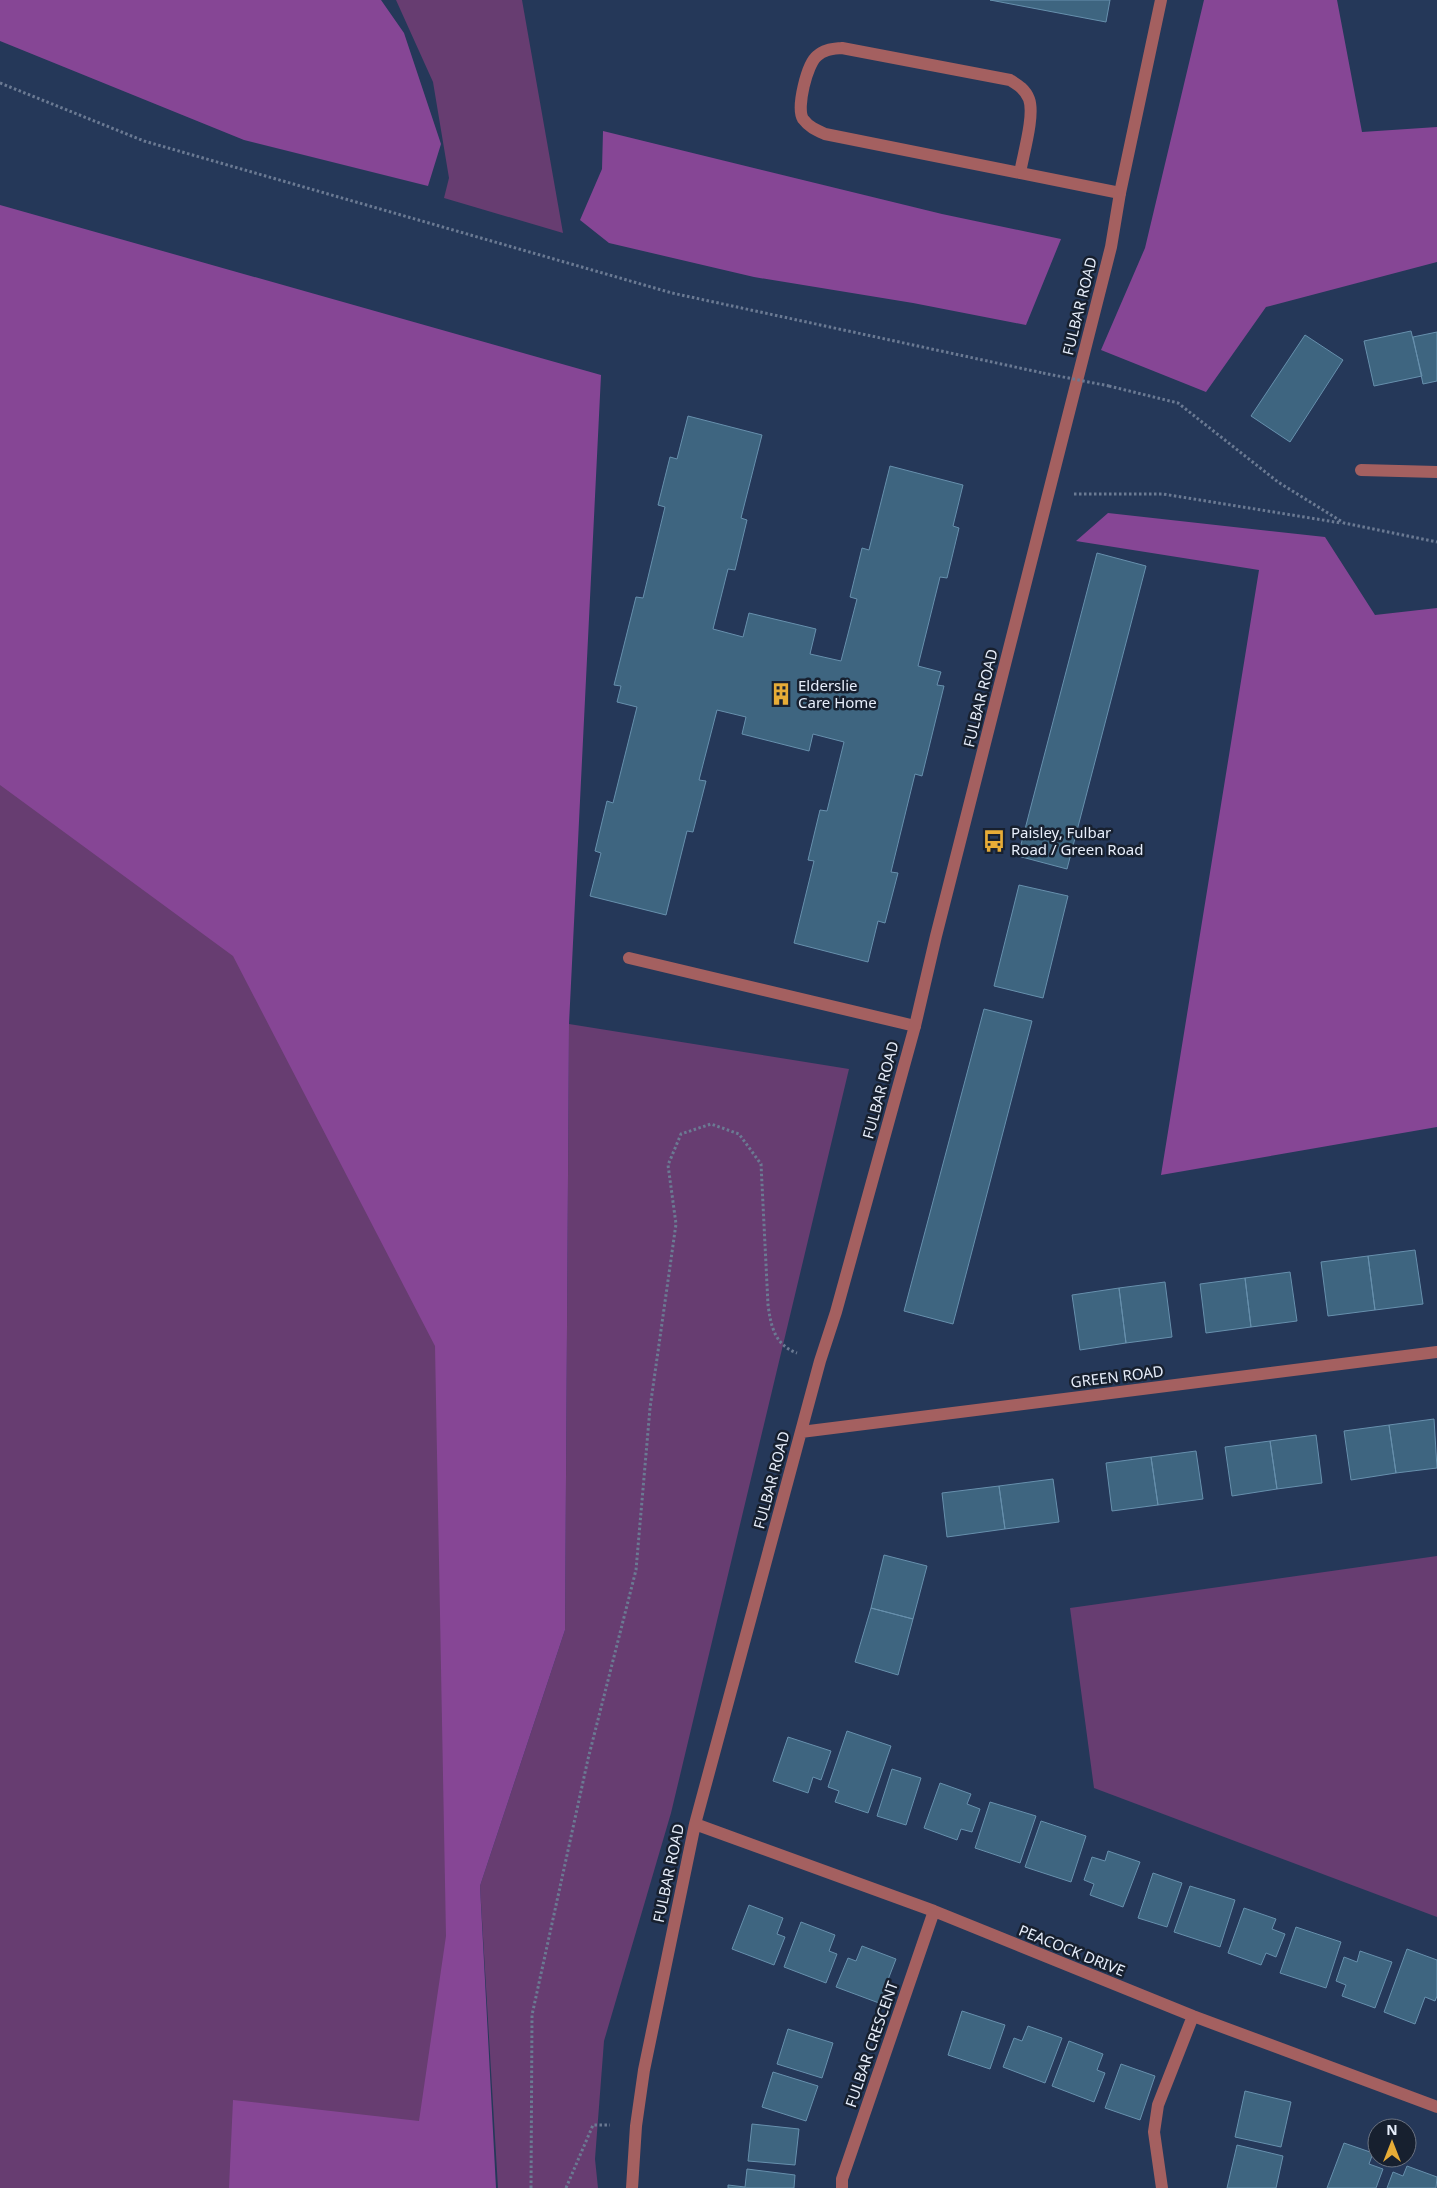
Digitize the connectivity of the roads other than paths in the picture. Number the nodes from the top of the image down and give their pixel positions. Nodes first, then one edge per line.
1 (1161, 0) edge
2 (1020, 173) junction
3 (1120, 193) junction
4 (1361, 470) dead end
5 (1437, 472) edge
6 (629, 958) dead end
7 (915, 1026) junction
8 (1437, 1352) edge
9 (801, 1432) junction
10 (695, 1824) junction
11 (934, 1911) junction
12 (1193, 2016) junction
13 (1437, 2107) edge
14 (632, 2188) edge
15 (842, 2188) edge
16 (1162, 2188) edge

1 - 3 street, FULBAR ROAD
2 - 2 street
2 - 3 street
3 - 7 street, FULBAR ROAD
4 - 5 street
6 - 7 street
7 - 9 street, FULBAR ROAD
8 - 9 street, GREEN ROAD
9 - 10 street, FULBAR ROAD
10 - 11 street, PEACOCK DRIVE
10 - 14 street, FULBAR ROAD
11 - 12 street, PEACOCK DRIVE
11 - 15 street, FULBAR CRESCENT
12 - 13 street, PEACOCK DRIVE
12 - 16 street

